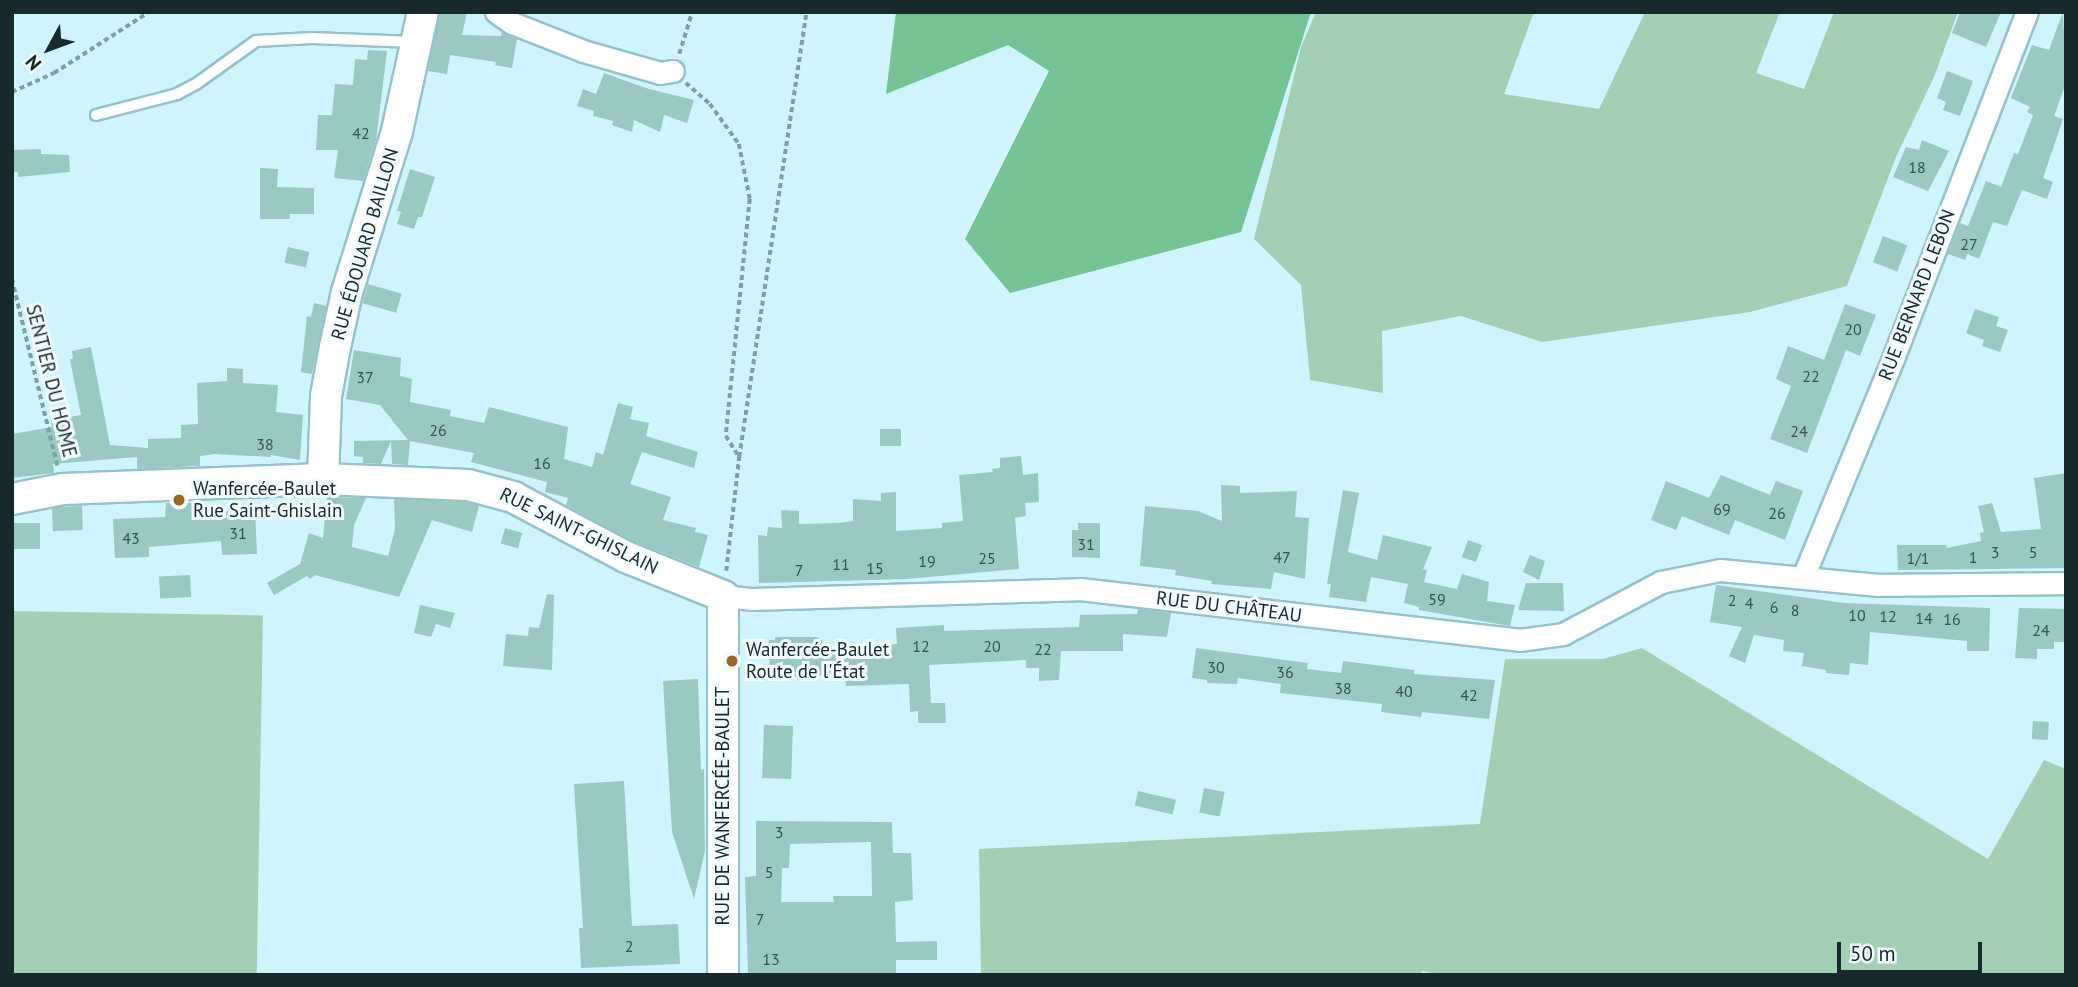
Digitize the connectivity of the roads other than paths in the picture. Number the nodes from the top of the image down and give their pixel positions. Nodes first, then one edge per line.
1 (423, 12) edge
2 (496, 12) edge
3 (2028, 12) edge
4 (416, 42) junction
5 (674, 71) road end
6 (96, 115) dead end
7 (323, 479) junction
8 (12, 499) edge
9 (1803, 577) junction
10 (2066, 583) edge
11 (723, 596) junction
12 (723, 975) edge

1 - 4 main road, RUE ÉDOUARD BAILLON
2 - 5 street
3 - 9 street, RUE BERNARD LEBON
4 - 6 lane
4 - 7 main road, RUE ÉDOUARD BAILLON
7 - 8 main road, RUE SAINT-GHISLAIN
7 - 11 main road, RUE SAINT-GHISLAIN
9 - 10 street, RUE DU CHÂTEAU
9 - 11 street, RUE DU CHÂTEAU
11 - 12 main road, RUE DE WANFERCÉE-BAULET

